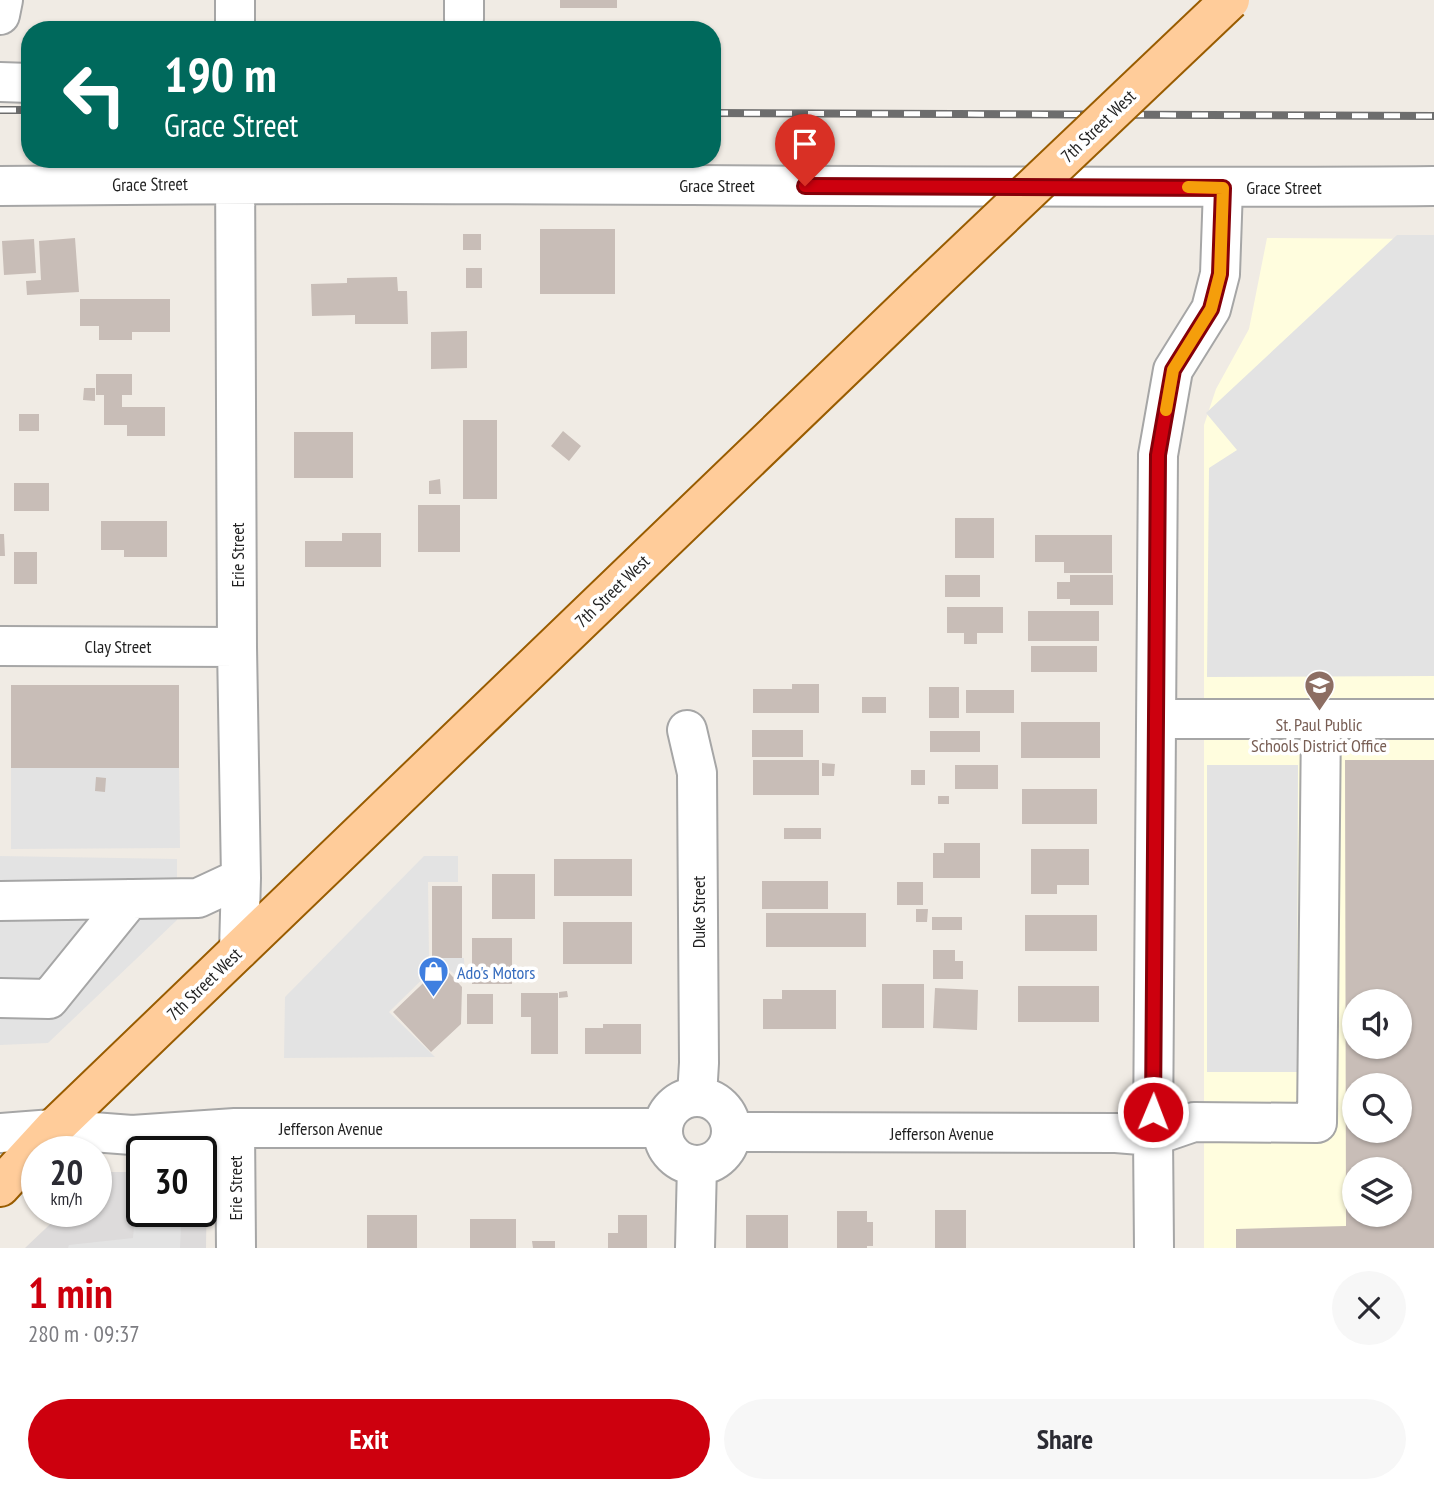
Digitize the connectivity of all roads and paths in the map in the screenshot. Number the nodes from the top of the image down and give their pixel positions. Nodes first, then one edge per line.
1 (3, 0) edge
2 (235, 0) edge
3 (1230, 0) edge
4 (0, 15) edge
5 (235, 21) edge
6 (0, 82) edge
7 (21, 82) edge
8 (235, 171) edge
9 (0, 186) edge
10 (1434, 186) edge
11 (1223, 188) junction
12 (0, 646) edge
13 (237, 646) junction
14 (1157, 719) junction
15 (1321, 719) junction
16 (1434, 719) edge
17 (687, 730) dead end
18 (242, 878) junction
19 (130, 899) junction
20 (0, 901) edge
21 (239, 950) junction
22 (0, 998) edge
23 (697, 1096) junction
24 (235, 1128) junction
25 (53, 1129) junction
26 (662, 1131) junction
27 (732, 1132) junction
28 (0, 1133) edge
29 (1153, 1136) junction
30 (697, 1166) junction
31 (0, 1187) edge
32 (236, 1248) edge
33 (695, 1248) edge
34 (1154, 1248) edge

1 - 4 street
2 - 5 street
3 - 21 main road, 7th Street West, bridge
6 - 7 street
8 - 9 street, Grace Street
8 - 11 street, Grace Street
8 - 13 street, Erie Street
10 - 11 street, Grace Street
11 - 14 street
12 - 13 street, Clay Street
13 - 18 street, Erie Street
14 - 15 street
14 - 29 street
15 - 16 street
15 - 29 street
17 - 23 street, Duke Street
18 - 19 street
18 - 21 street, Erie Street
19 - 20 street
19 - 22 street
21 - 25 main road, 7th Street West
23 - 26 street
23 - 27 street
24 - 25 street, Jefferson Avenue
24 - 26 street, Jefferson Avenue
24 - 32 street, Erie Street
25 - 28 street, Jefferson Avenue
25 - 31 main road, 7th Street West
26 - 30 street
27 - 29 street, Jefferson Avenue
27 - 30 street
29 - 34 street
30 - 33 street

